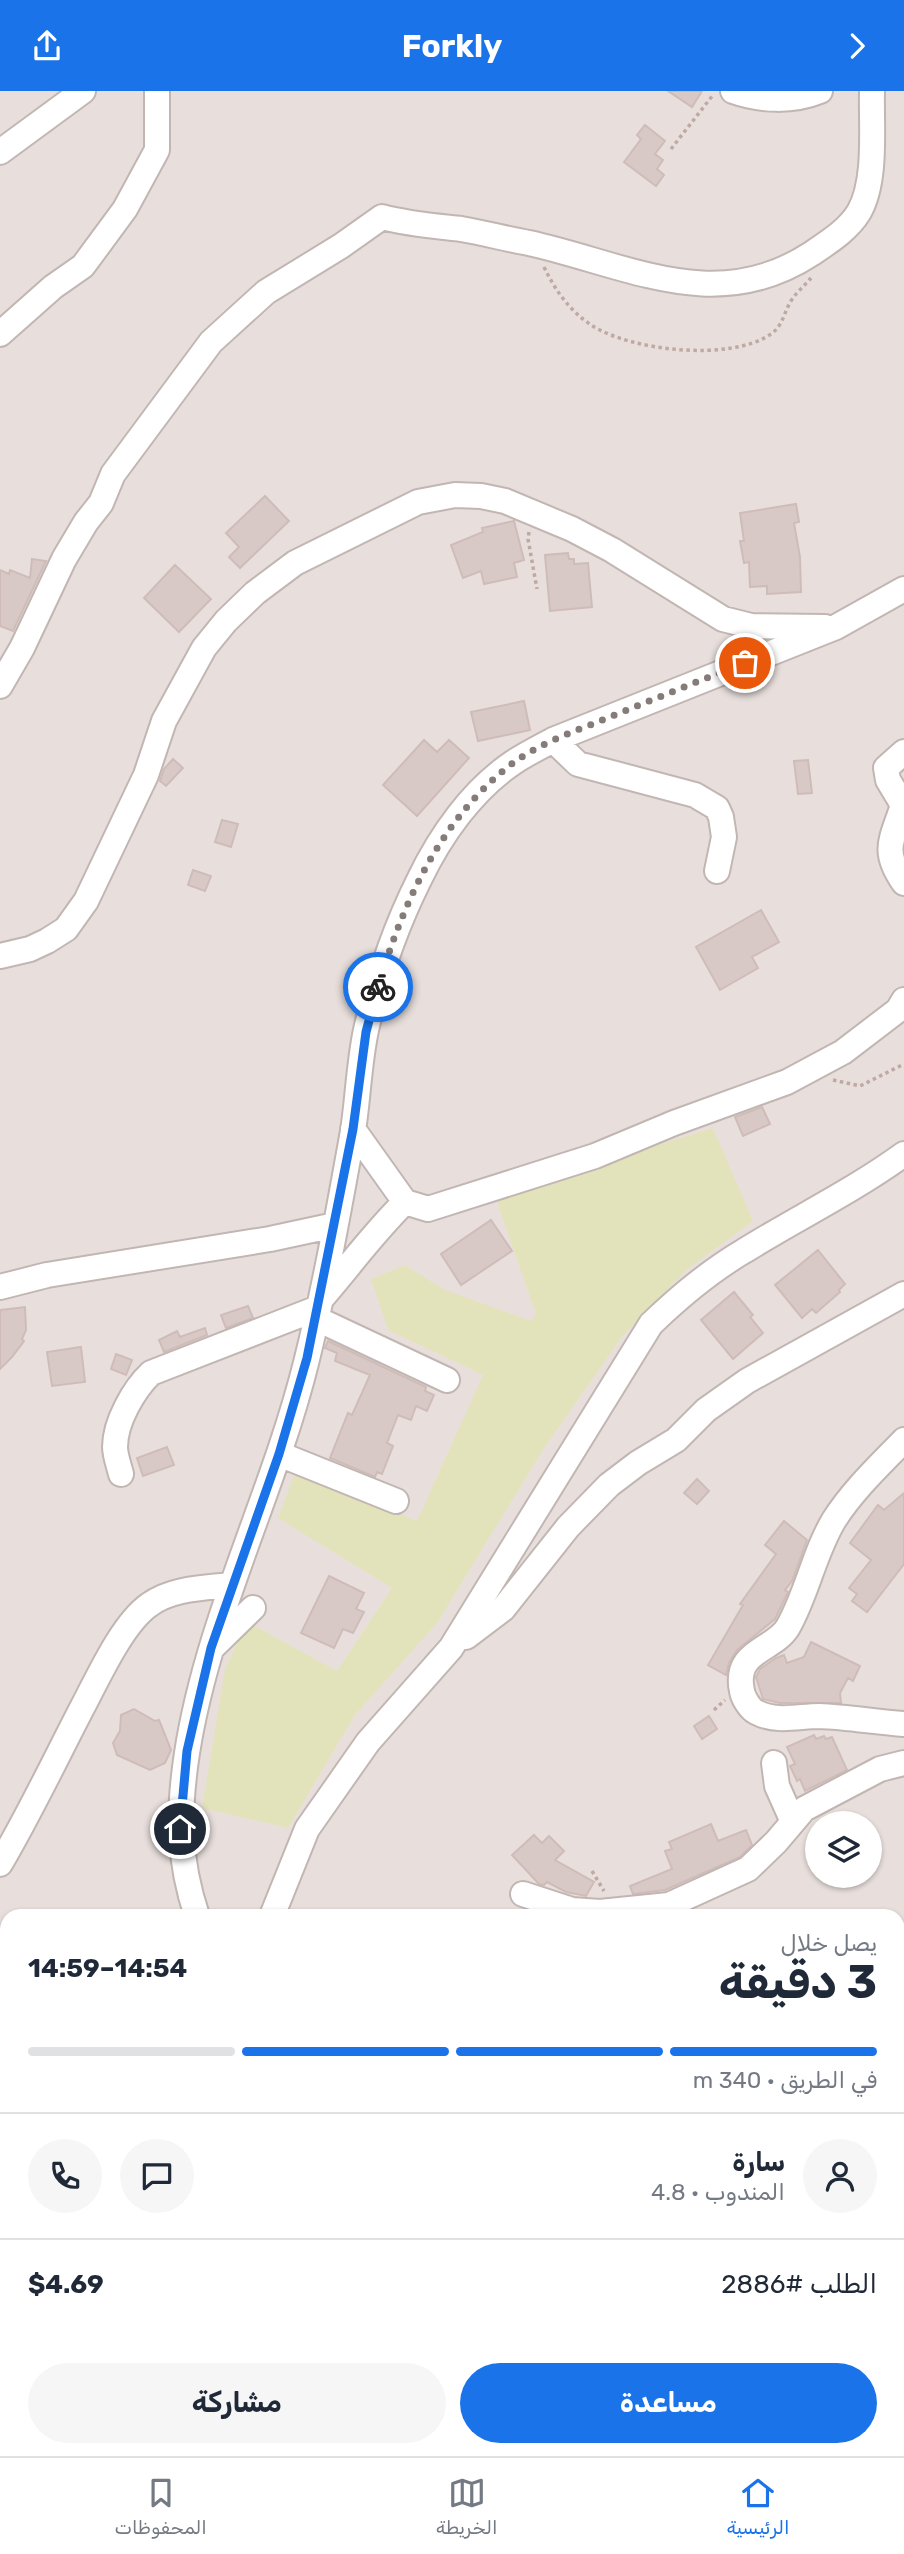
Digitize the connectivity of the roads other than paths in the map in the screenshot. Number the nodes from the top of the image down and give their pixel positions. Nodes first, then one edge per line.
1 (83, 91) edge
2 (157, 91) edge
3 (733, 91) edge
4 (820, 91) edge
5 (872, 91) edge
6 (0, 152) edge
7 (0, 334) edge
8 (904, 589) edge
9 (836, 628) junction
10 (0, 686) edge
11 (553, 740) junction
12 (904, 752) edge
13 (717, 871) dead end
14 (904, 883) edge
15 (0, 956) edge
16 (904, 1000) edge
17 (353, 1129) junction
18 (904, 1154) edge
19 (405, 1202) junction
20 (335, 1224) junction
21 (0, 1287) edge
22 (904, 1294) edge
23 (318, 1309) junction
24 (447, 1380) dead end
25 (904, 1440) edge
26 (279, 1454) junction
27 (121, 1474) dead end
28 (396, 1501) dead end
29 (231, 1585) junction
30 (253, 1608) dead end
31 (211, 1648) junction
32 (451, 1648) junction
33 (904, 1724) edge
34 (774, 1763) dead end
35 (904, 1763) edge
36 (793, 1822) junction
37 (0, 1864) edge
38 (523, 1894) dead end
39 (195, 1909) edge
40 (275, 1909) edge
41 (569, 1909) edge
42 (629, 1909) edge

1 - 6 street
2 - 7 street
3 - 4 street
5 - 10 street
8 - 9 street
9 - 11 street
9 - 15 street
11 - 13 street
11 - 17 street
12 - 14 street
16 - 19 street
17 - 19 street
17 - 20 street
18 - 32 street
19 - 23 street
20 - 21 street
20 - 23 street
22 - 32 street
23 - 24 street
23 - 26 street
23 - 27 street
25 - 33 street
26 - 28 street
26 - 29 street
29 - 31 street
29 - 37 street
30 - 31 street
31 - 39 street
32 - 40 street
34 - 36 street
35 - 36 street
36 - 42 street
38 - 41 street

